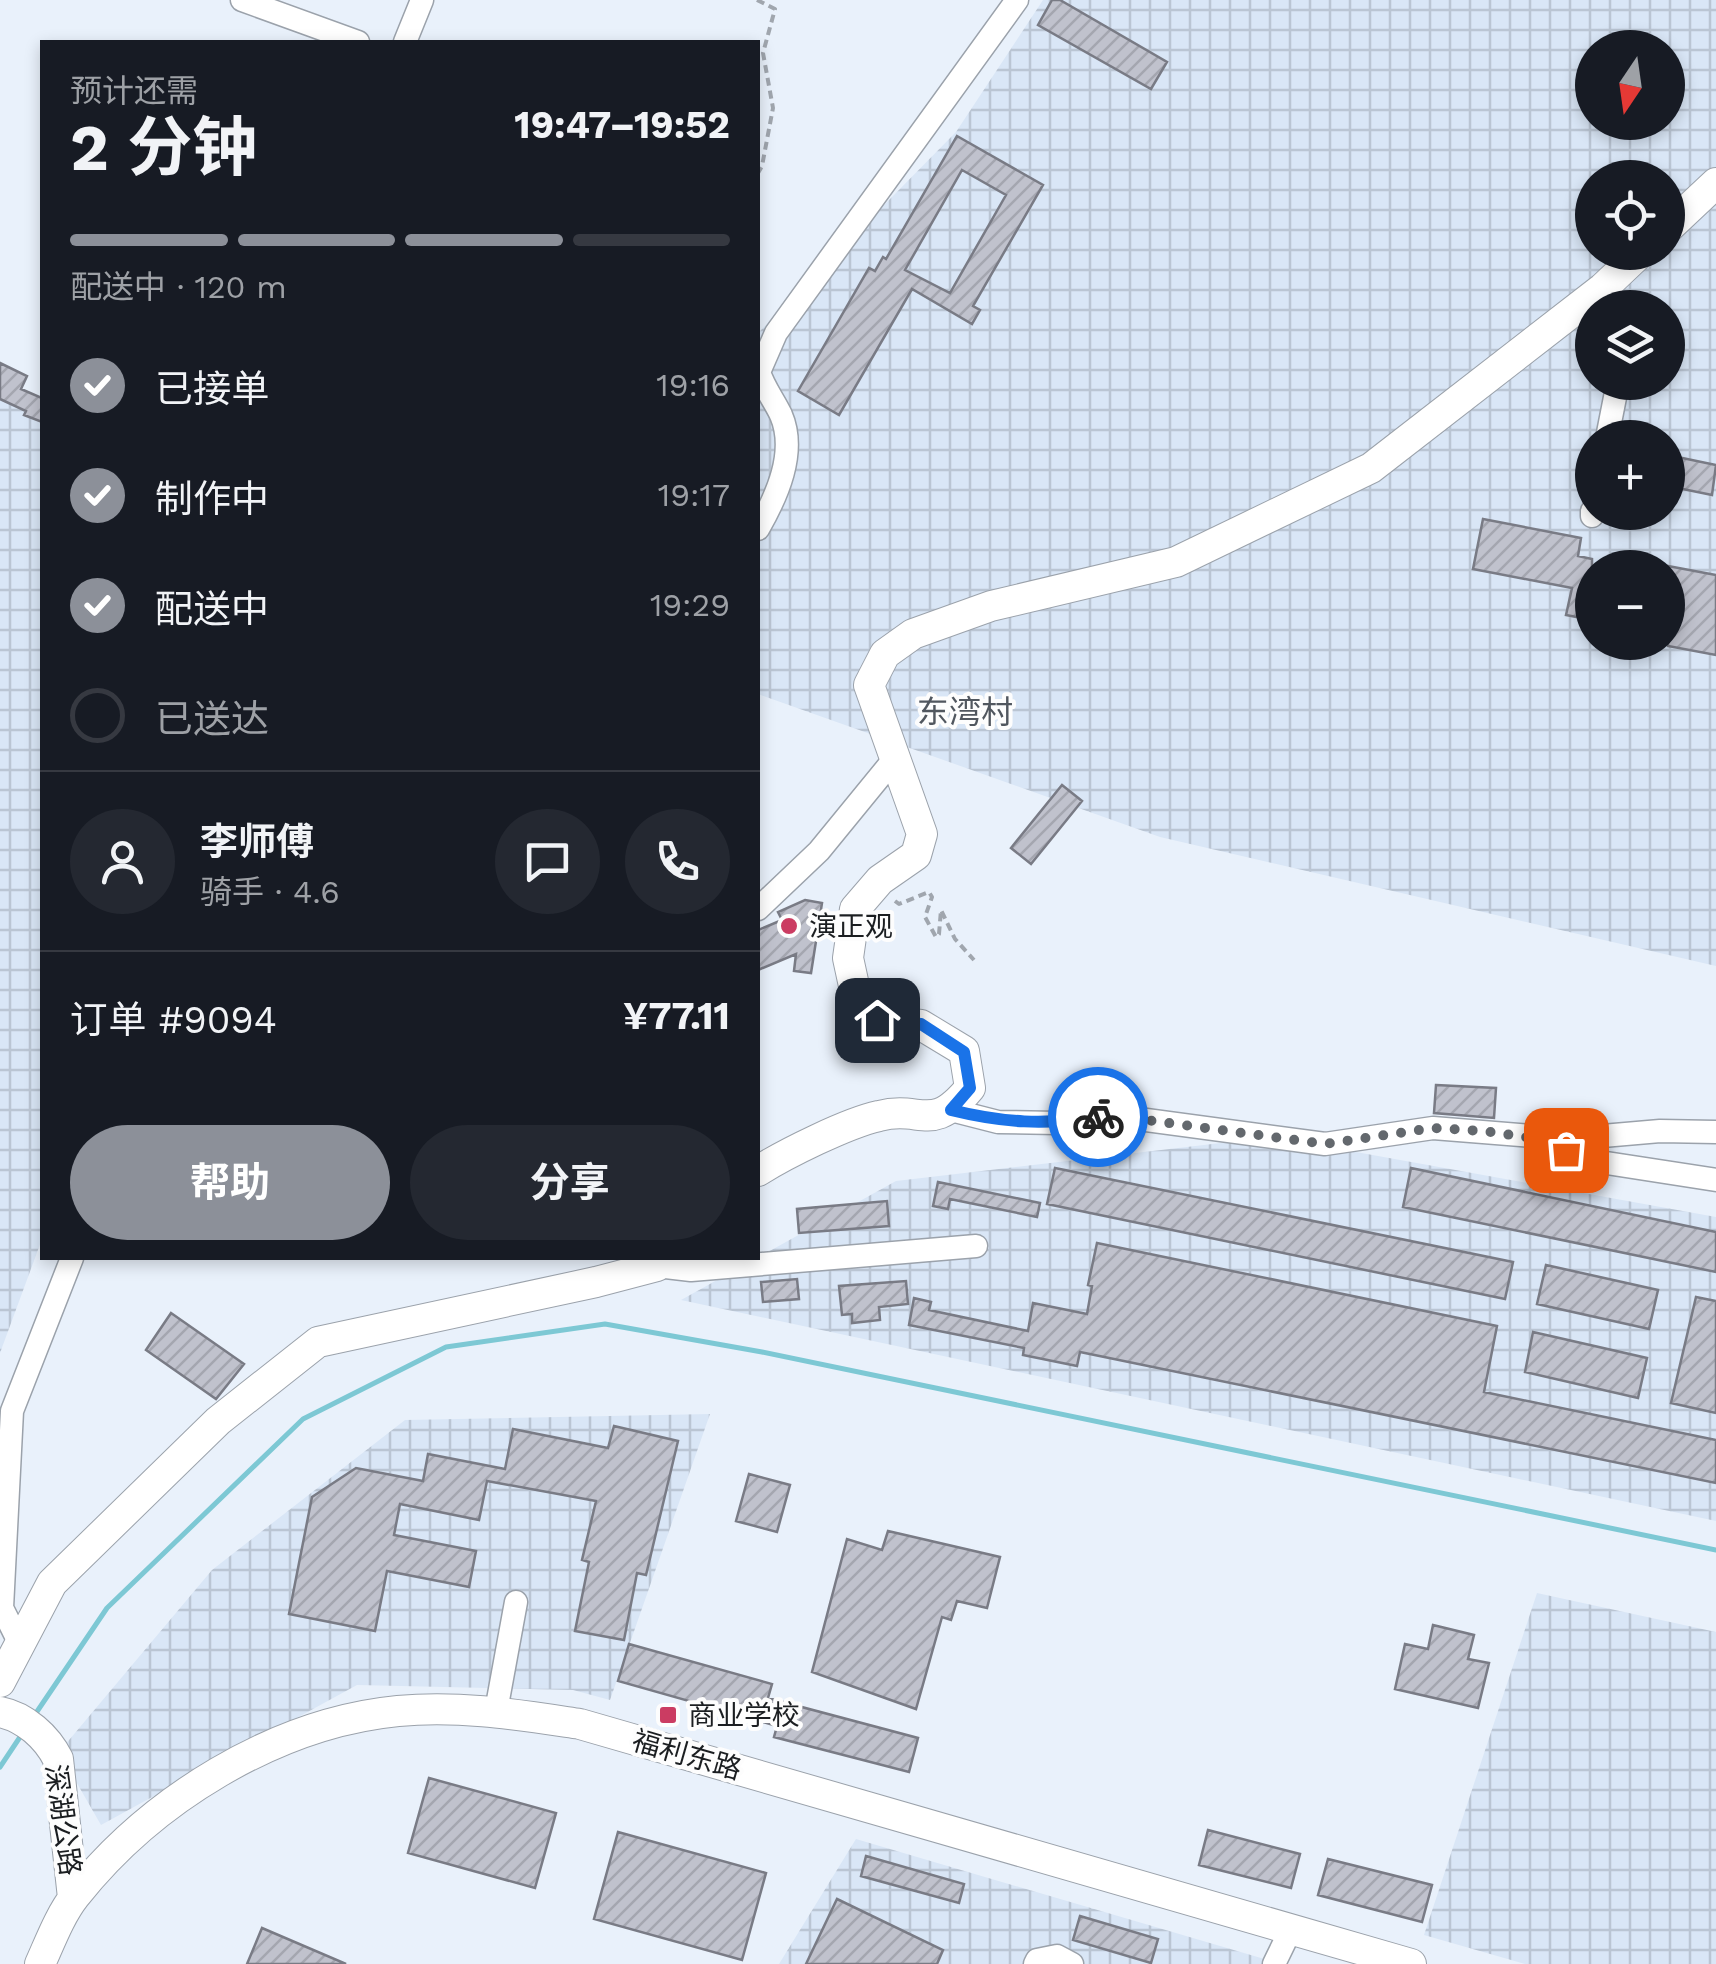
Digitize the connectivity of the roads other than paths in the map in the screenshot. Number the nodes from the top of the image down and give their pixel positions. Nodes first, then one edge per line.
1 (242, 0) edge
2 (422, 0) edge
3 (1017, 0) edge
4 (352, 40) edge
5 (406, 40) edge
6 (1716, 183) edge
7 (1685, 212) edge
8 (1575, 324) edge
9 (760, 370) edge
10 (760, 374) edge
11 (760, 526) edge
12 (895, 758) junction
13 (760, 907) edge
14 (951, 1110) junction
15 (1716, 1132) edge
16 (1532, 1138) junction
17 (760, 1171) edge
18 (1716, 1180) edge
19 (976, 1246) dead end
20 (71, 1260) edge
21 (661, 1262) edge
22 (516, 1602) dead end
23 (20, 1644) junction
24 (0, 1682) edge
25 (496, 1712) junction
26 (8, 1714) edge
27 (74, 1898) junction
28 (1291, 1929) junction
29 (40, 1964) edge
30 (1035, 1964) edge
31 (1072, 1964) edge
32 (1274, 1964) edge
33 (1410, 1964) edge

1 - 4 street
2 - 5 street
3 - 9 street
6 - 7 main road
8 - 12 main road
10 - 11 street
12 - 13 street
12 - 14 main road
14 - 16 street
14 - 17 main road
15 - 16 street
16 - 18 street
19 - 21 street
20 - 23 street
21 - 23 main road
22 - 25 street
23 - 24 main road
25 - 27 main road, 福利东路
25 - 28 main road, 福利东路
26 - 27 main road, 深湖公路
27 - 29 main road, 福利东路
28 - 32 street
28 - 33 main road, 福利东路
30 - 31 street

